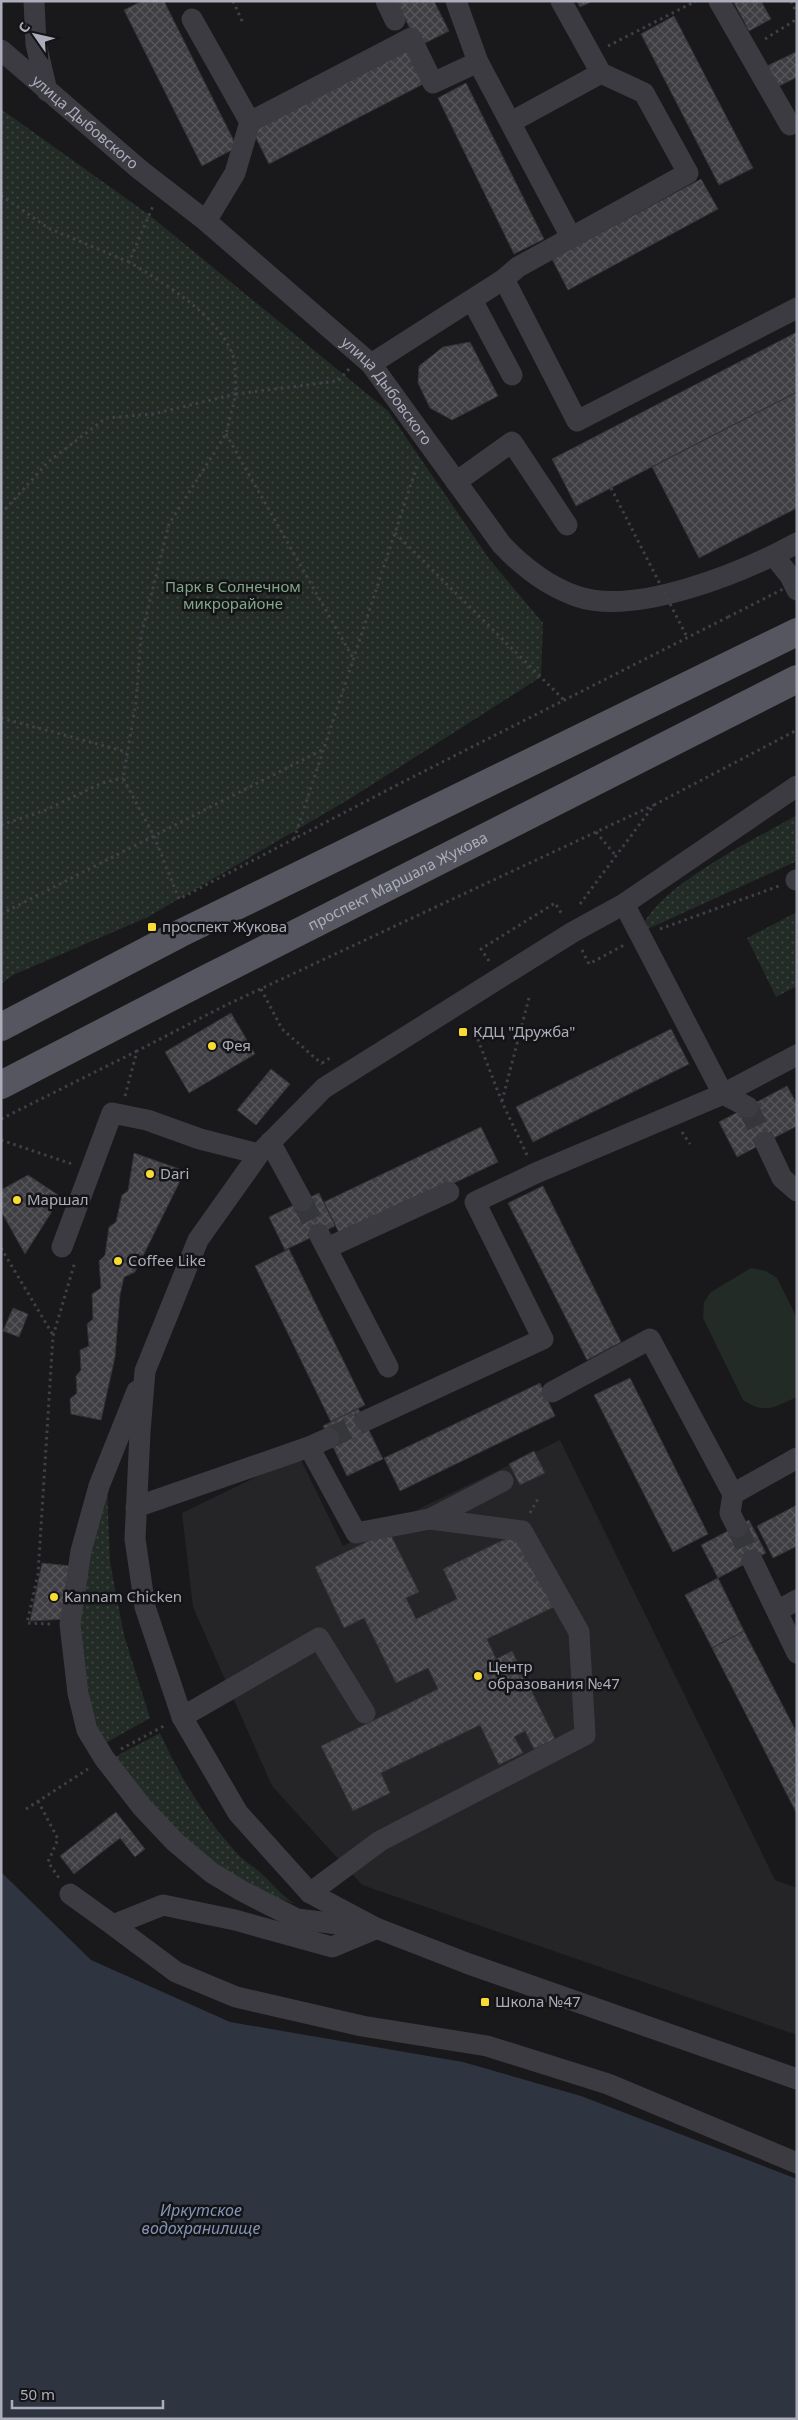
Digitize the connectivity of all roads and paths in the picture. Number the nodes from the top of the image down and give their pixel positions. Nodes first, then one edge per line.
1 (34, 1) edge
2 (233, 1) edge
3 (386, 1) edge
4 (456, 1) edge
5 (561, 1) edge
6 (696, 1) edge
7 (720, 1) edge
8 (791, 1) edge
9 (797, 14) edge
10 (192, 19) dead end
11 (797, 19) edge
12 (395, 20) dead end
13 (243, 23) dead end
14 (1, 50) edge
15 (748, 50) junction
16 (591, 55) junction
17 (478, 62) junction
18 (601, 73) junction
19 (48, 91) junction
20 (250, 122) junction
21 (511, 122) junction
22 (795, 128) edge
23 (164, 188) junction
24 (1, 194) edge
25 (206, 221) junction
26 (571, 237) junction
27 (129, 262) junction
28 (504, 279) junction
29 (472, 300) junction
30 (797, 308) edge
31 (366, 360) junction
32 (512, 375) dead end
33 (236, 394) junction
34 (226, 434) junction
35 (434, 451) junction
36 (456, 482) junction
37 (611, 488) dead end
38 (1, 514) edge
39 (567, 525) dead end
40 (395, 533) junction
41 (797, 544) edge
42 (774, 556) junction
43 (797, 582) edge
44 (797, 590) edge
45 (797, 632) edge
46 (687, 637) junction
47 (354, 658) junction
48 (790, 683) edge
49 (564, 700) junction
50 (1, 718) edge
51 (797, 730) edge
52 (772, 743) dead end
53 (323, 750) junction
54 (127, 752) junction
55 (123, 778) junction
56 (797, 786) edge
57 (654, 805) dead end
58 (1, 824) edge
59 (596, 832) junction
60 (154, 836) junction
61 (294, 839) junction
62 (616, 856) dead end
63 (624, 904) junction
64 (1, 914) edge
65 (567, 923) dead end
66 (490, 964) dead end
67 (261, 989) junction
68 (529, 998) dead end
69 (1, 1027) edge
70 (472, 1027) dead end
71 (137, 1050) junction
72 (797, 1055) edge
73 (322, 1064) dead end
74 (1, 1085) edge
75 (722, 1094) junction
76 (502, 1102) junction
77 (748, 1106) tunnel mouth
78 (120, 1115) junction
79 (1, 1119) edge
80 (1, 1140) edge
81 (765, 1142) tunnel mouth
82 (264, 1148) junction
83 (90, 1170) junction
84 (536, 1173) junction
85 (797, 1191) edge
86 (449, 1192) dead end
87 (302, 1201) tunnel mouth
88 (1, 1248) edge
89 (69, 1254) joint
90 (53, 1336) junction
91 (388, 1366) dead end
92 (145, 1371) junction
93 (552, 1392) dead end
94 (365, 1421) tunnel mouth
95 (329, 1438) tunnel mouth
96 (309, 1447) junction
97 (797, 1458) edge
98 (503, 1481) dead end
99 (733, 1494) junction
100 (538, 1499) dead end
101 (136, 1507) junction
102 (430, 1519) junction
103 (526, 1519) dead end
104 (737, 1527) tunnel mouth
105 (752, 1560) tunnel mouth
106 (797, 1600) edge
107 (777, 1612) junction
108 (70, 1624) junction
109 (797, 1653) edge
110 (365, 1713) dead end
111 (182, 1716) junction
112 (38, 1801) dead end
113 (70, 1894) joint
114 (310, 1894) junction
115 (113, 1926) junction
116 (376, 1928) junction
117 (797, 2078) edge
118 (797, 2164) edge

1 - 19 street
2 - 13 path
3 - 12 street
4 - 17 street
5 - 16 street
6 - 16 path
7 - 15 street
8 - 9 path
10 - 20 street
11 - 15 path
14 - 19 street, улица Дыбовского
15 - 22 street
16 - 18 street
17 - 20 street
17 - 21 street
18 - 21 street
18 - 26 street
19 - 23 street, улица Дыбовского
20 - 25 street
21 - 26 street
23 - 25 street, улица Дыбовского
23 - 27 path
24 - 27 path
25 - 31 street, улица Дыбовского
26 - 28 street
27 - 33 path
28 - 29 street
28 - 30 street
29 - 31 street
29 - 32 street
31 - 33 path
31 - 35 street, улица Дыбовского
33 - 34 path
33 - 38 path
34 - 47 path
34 - 54 path
35 - 36 street, улица Дыбовского
35 - 40 path
36 - 39 street
36 - 42 street, улица Дыбовского
37 - 46 path, bridge
40 - 47 path
40 - 49 path
41 - 42 street, улица Дыбовского
42 - 44 street
43 - 46 path, bridge
45 - 69 main road
46 - 49 path
47 - 53 path
48 - 74 main road, проспект Маршала Жукова
49 - 61 path
50 - 54 path
51 - 52 path
53 - 60 path
53 - 61 path
54 - 55 path
55 - 58 path
55 - 60 path
56 - 63 street
57 - 59 path
59 - 62 path
59 - 67 path
60 - 61 path
60 - 64 path
63 - 75 street
63 - 82 street
65 - 66 path
67 - 71 path
67 - 73 path
68 - 76 path
70 - 76 path
71 - 78 path
71 - 79 path
72 - 75 street
75 - 77 street
75 - 84 street
76 - 84 path
78 - 82 street
78 - 83 street
80 - 83 path
81 - 85 street
82 - 87 street
82 - 92 street
83 - 89 street
84 - 94 street
86 - 91 street
88 - 90 path
89 - 90 path
90 - 108 path
92 - 101 street
92 - 108 street
93 - 99 street
95 - 96 street
96 - 101 street
96 - 102 street
97 - 99 street
98 - 102 street
99 - 104 street
100 - 103 path
101 - 111 street
102 - 114 street
105 - 107 street
106 - 107 street
107 - 109 street
108 - 116 street
110 - 111 street
111 - 114 street
112 - 113 path
113 - 115 street
114 - 116 street
115 - 116 street
115 - 118 street
116 - 117 street

